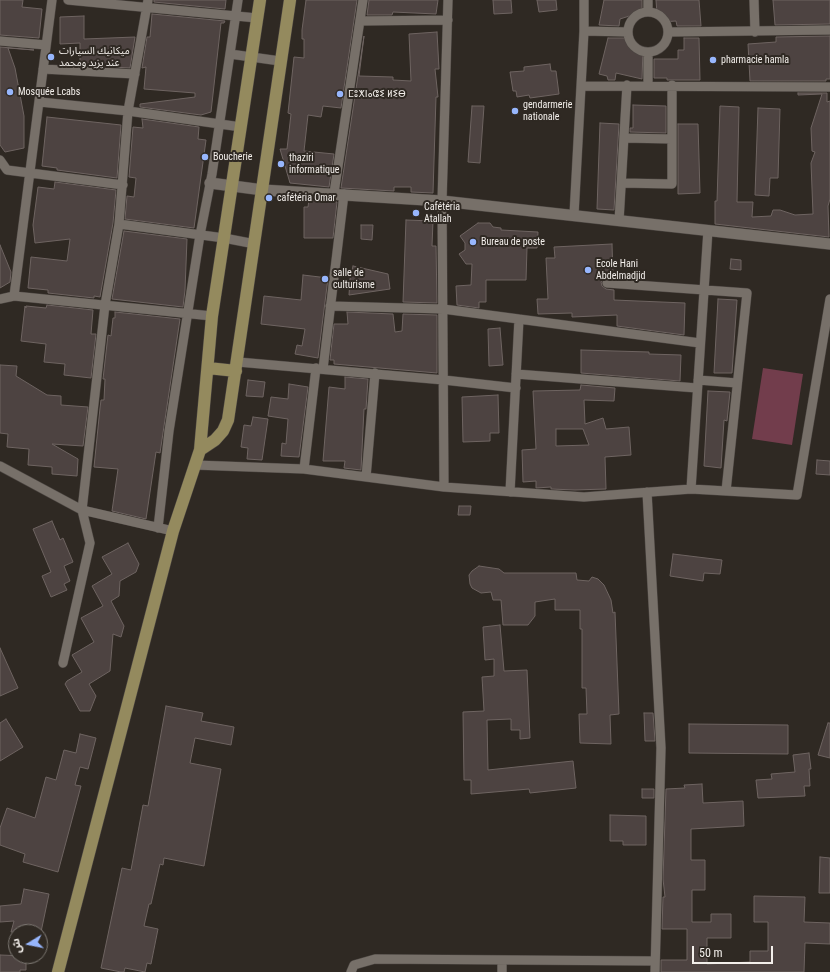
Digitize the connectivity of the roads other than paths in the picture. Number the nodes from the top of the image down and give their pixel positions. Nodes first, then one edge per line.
1 (52, 0) edge
2 (68, 0) edge
3 (238, 0) edge
4 (260, 0) edge
5 (290, 0) edge
6 (363, 0) edge
7 (448, 0) edge
8 (584, 0) edge
9 (648, 0) edge
10 (754, 0) edge
11 (148, 3) edge
12 (648, 11) junction
13 (236, 15) junction
14 (257, 18) junction
15 (448, 20) junction
16 (360, 21) junction
17 (830, 30) edge
18 (584, 31) junction
19 (628, 32) junction
20 (669, 32) junction
21 (755, 32) junction
22 (0, 41) edge
23 (46, 45) junction
24 (648, 52) junction
25 (230, 54) junction
26 (251, 55) junction
27 (280, 61) junction
28 (43, 68) junction
29 (135, 74) junction
30 (628, 85) junction
31 (648, 85) junction
32 (672, 85) junction
33 (582, 86) junction
34 (830, 87) edge
35 (40, 102) junction
36 (128, 111) junction
37 (220, 124) junction
38 (241, 127) junction
39 (624, 138) junction
40 (672, 139) junction
41 (0, 160) edge
42 (30, 172) junction
43 (210, 183) junction
44 (622, 183) junction
45 (123, 185) junction
46 (232, 186) junction
47 (263, 190) junction
48 (339, 193) junction
49 (442, 201) junction
50 (574, 216) junction
51 (619, 221) junction
52 (119, 224) junction
53 (708, 230) junction
54 (200, 235) junction
55 (224, 238) junction
56 (255, 244) junction
57 (830, 244) edge
58 (607, 283) dead end
59 (703, 290) junction
60 (14, 296) junction
61 (0, 299) edge
62 (830, 299) edge
63 (105, 305) junction
64 (330, 306) junction
65 (443, 309) junction
66 (188, 313) junction
67 (212, 316) junction
68 (519, 319) junction
69 (700, 343) junction
70 (237, 366) junction
71 (208, 368) junction
72 (320, 368) junction
73 (375, 374) junction
74 (516, 374) junction
75 (444, 380) junction
76 (737, 383) junction
77 (698, 384) junction
78 (516, 388) junction
79 (200, 450) junction
80 (195, 465) junction
81 (0, 466) edge
82 (304, 469) junction
83 (366, 477) junction
84 (444, 487) junction
85 (691, 489) junction
86 (726, 491) junction
87 (510, 492) junction
88 (647, 492) junction
89 (82, 510) junction
90 (158, 528) junction
91 (173, 531) junction
92 (63, 663) dead end
93 (502, 960) junction
94 (655, 961) junction
95 (58, 972) edge
96 (351, 972) edge
97 (502, 972) edge
98 (655, 972) edge

1 - 23 street
2 - 11 street
3 - 13 street
4 - 14 main road
5 - 27 main road
6 - 16 street
7 - 15 street
8 - 18 street
9 - 12 street
10 - 21 street
11 - 13 street
11 - 29 street
12 - 19 street
12 - 20 street
13 - 14 street
13 - 25 street
14 - 26 main road
15 - 16 street
15 - 49 street
16 - 48 street
17 - 21 street
18 - 19 street
18 - 33 street
19 - 24 street
20 - 21 street
20 - 24 street
22 - 23 street
23 - 28 street
24 - 31 street
25 - 26 street
25 - 37 street
26 - 27 street
26 - 38 main road
27 - 47 main road
28 - 29 street
28 - 35 street
29 - 36 street
30 - 31 street
30 - 33 street
30 - 39 street
31 - 32 street
32 - 34 street
32 - 40 street
33 - 50 street
35 - 36 street
35 - 42 street
36 - 37 street
36 - 45 street
37 - 38 street
37 - 43 street
38 - 46 main road
39 - 40 street
39 - 44 street
40 - 44 street
41 - 42 street
42 - 45 street
42 - 60 street
43 - 46 street
43 - 54 street
44 - 51 street
45 - 52 street
46 - 47 street
46 - 55 main road
47 - 48 street
47 - 56 main road
48 - 49 street
48 - 64 street
49 - 50 street
49 - 65 street
50 - 51 street
51 - 53 street
52 - 54 street
52 - 63 street
53 - 57 street
53 - 59 street
54 - 55 street
54 - 66 street
55 - 56 street
55 - 67 main road
56 - 70 main road
58 - 59 street
59 - 69 street
59 - 76 street
60 - 61 street
60 - 63 street
62 - 86 street
63 - 66 street
63 - 89 street
64 - 65 street
64 - 72 street
65 - 68 street
65 - 75 street
66 - 67 street
66 - 90 street
67 - 71 main road
68 - 69 street
68 - 74 street
69 - 77 street
70 - 71 main road
70 - 72 street
70 - 79 main road
71 - 79 main road
72 - 73 street
72 - 82 street
73 - 75 street
73 - 83 street
74 - 77 street
74 - 78 street
75 - 78 street
75 - 84 street
76 - 77 street
76 - 86 street
77 - 85 street
78 - 87 street
79 - 80 main road
80 - 82 street
80 - 91 main road
81 - 89 street
82 - 83 street
83 - 84 street
84 - 87 street
85 - 86 street
85 - 88 street
87 - 88 street
88 - 94 street
89 - 90 street
89 - 92 street
90 - 91 street
91 - 95 main road
93 - 94 street
93 - 96 street
93 - 97 street
94 - 98 street

